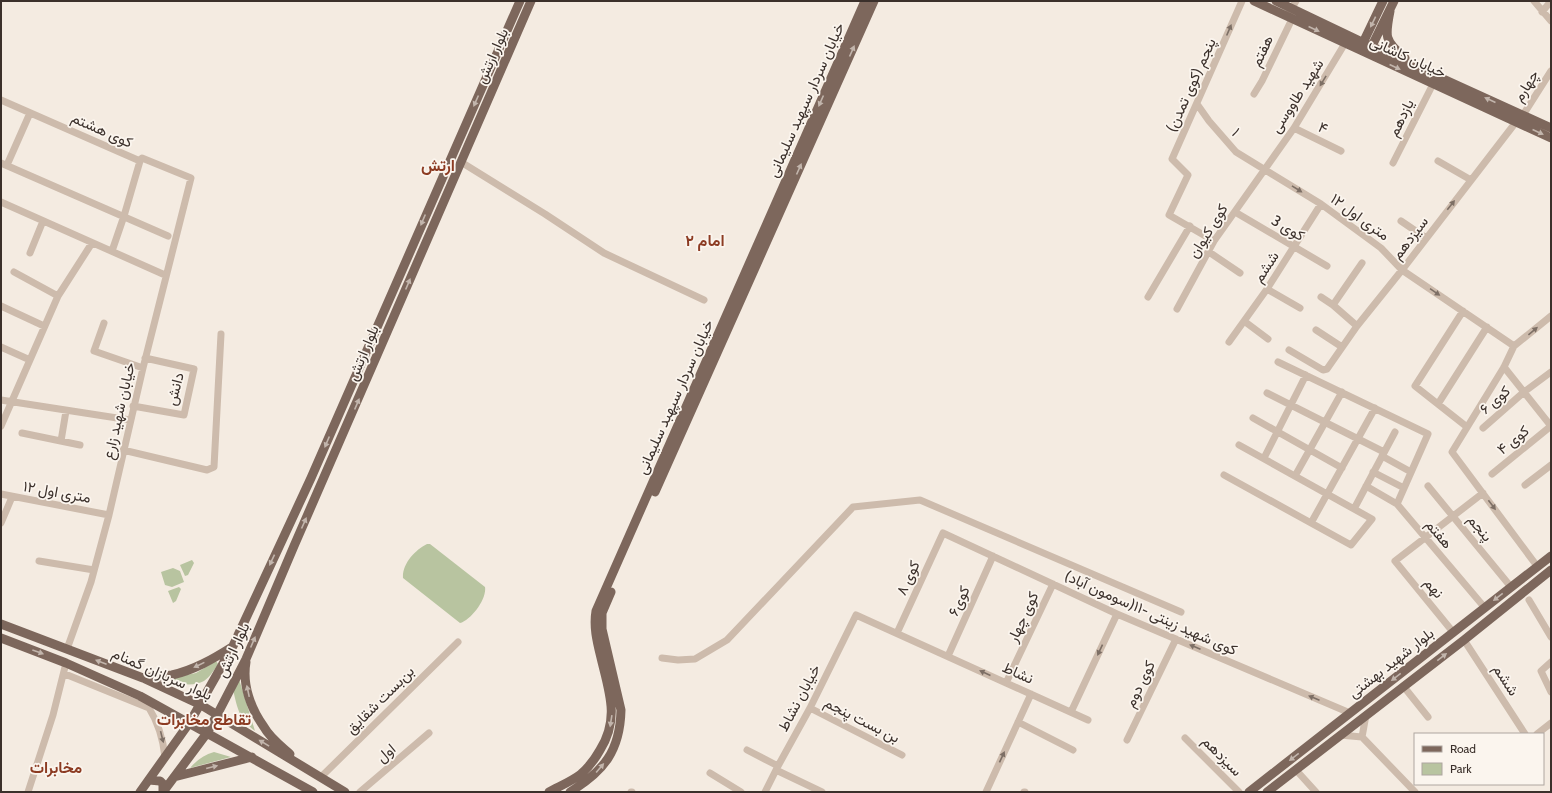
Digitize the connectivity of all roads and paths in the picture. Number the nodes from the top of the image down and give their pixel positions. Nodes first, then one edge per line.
1 (520, 1) edge
2 (531, 1) edge
3 (865, 1) edge
4 (874, 1) edge
5 (1242, 1) edge
6 (1254, 1) edge
7 (1276, 1) edge
8 (1383, 1) edge
9 (1394, 1) edge
10 (1534, 1) edge
11 (1551, 1) edge
12 (1292, 11) edge
13 (1390, 11) junction
14 (1542, 12) junction
15 (1551, 21) edge
16 (1347, 40) junction
17 (1361, 46) junction
18 (1370, 50) junction
19 (1413, 65) junction
20 (1551, 71) edge
21 (1433, 84) junction
22 (1254, 94) dead end
23 (1, 100) edge
24 (1197, 104) junction
25 (30, 113) junction
26 (1523, 115) junction
27 (1516, 122) junction
28 (1294, 128) junction
29 (1551, 128) edge
30 (1551, 138) edge
31 (1341, 151) dead end
32 (450, 158) junction
33 (140, 161) junction
34 (1438, 161) dead end
35 (461, 162) junction
36 (1394, 163) dead end
37 (4, 164) edge
38 (1264, 168) junction
39 (191, 178) joint
40 (1471, 180) junction
41 (1, 202) edge
42 (1321, 204) junction
43 (1235, 212) junction
44 (124, 216) junction
45 (43, 221) junction
46 (1401, 221) dead end
47 (1190, 226) junction
48 (168, 236) dead end
49 (1426, 238) junction
50 (1214, 241) junction
51 (92, 243) junction
52 (1294, 248) junction
53 (112, 251) junction
54 (1209, 252) junction
55 (30, 253) dead end
56 (1362, 263) dead end
57 (1327, 266) dead end
58 (1402, 270) junction
59 (14, 272) dead end
60 (1240, 273) dead end
61 (165, 275) junction
62 (1267, 289) junction
63 (58, 296) junction
64 (1148, 297) dead end
65 (1321, 297) dead end
66 (704, 300) dead end
67 (1333, 305) junction
68 (1, 306) edge
69 (1300, 308) dead end
70 (1177, 309) dead end
71 (1463, 311) junction
72 (1551, 316) edge
73 (1244, 321) junction
74 (104, 323) dead end
75 (44, 326) junction
76 (1357, 326) junction
77 (1487, 328) junction
78 (1316, 330) dead end
79 (222, 334) dead end
80 (1268, 339) dead end
81 (1230, 342) dead end
82 (1514, 346) junction
83 (1, 347) edge
84 (1342, 347) junction
85 (1289, 350) dead end
86 (145, 358) junction
87 (30, 360) junction
88 (1278, 362) dead end
89 (1504, 367) junction
90 (142, 368) junction
91 (1551, 372) edge
92 (1306, 375) junction
93 (1342, 392) junction
94 (1524, 392) junction
95 (1267, 393) dead end
96 (1, 400) edge
97 (13, 402) junction
98 (1438, 404) junction
99 (1291, 405) junction
100 (133, 406) junction
101 (1375, 408) junction
102 (66, 411) junction
103 (1253, 418) dead end
104 (130, 420) junction
105 (1325, 422) junction
106 (1, 426) edge
107 (1551, 426) edge
108 (1468, 427) junction
109 (1482, 428) dead end
110 (1277, 432) junction
111 (1395, 432) dead end
112 (22, 433) dead end
113 (1358, 439) junction
114 (61, 441) junction
115 (80, 445) dead end
116 (1239, 445) dead end
117 (123, 450) junction
118 (1309, 450) junction
119 (1383, 454) junction
120 (1264, 458) junction
121 (1551, 464) edge
122 (1342, 468) junction
123 (1373, 472) junction
124 (1411, 472) junction
125 (1492, 474) dead end
126 (1224, 475) dead end
127 (1294, 476) junction
128 (311, 478) junction
129 (322, 483) junction
130 (1525, 485) dead end
131 (1366, 486) junction
132 (1428, 486) dead end
133 (1404, 488) junction
134 (1483, 493) junction
135 (1, 494) edge
136 (1327, 494) junction
137 (12, 497) junction
138 (1397, 504) junction
139 (1354, 509) junction
140 (109, 515) junction
141 (1453, 517) junction
142 (1, 523) edge
143 (1311, 523) junction
144 (944, 533) joint
145 (1426, 538) junction
146 (282, 540) junction
147 (294, 546) junction
148 (993, 556) junction
149 (1551, 556) edge
150 (39, 561) dead end
151 (1538, 566) junction
152 (94, 570) junction
153 (1551, 570) edge
154 (1053, 584) junction
155 (1511, 587) junction
156 (1529, 600) dead end
157 (1485, 608) junction
158 (1181, 612) dead end
159 (1117, 614) junction
160 (856, 615) joint
161 (1, 624) edge
162 (1453, 632) junction
163 (896, 634) junction
164 (1551, 637) edge
165 (1, 638) edge
166 (1176, 639) junction
167 (1464, 640) junction
168 (458, 642) dead end
169 (233, 646) junction
170 (67, 649) junction
171 (948, 656) junction
172 (662, 658) dead end
173 (246, 659) junction
174 (66, 662) junction
175 (1551, 662) edge
176 (65, 674) junction
177 (143, 678) junction
178 (1006, 683) junction
179 (1404, 686) junction
180 (1551, 692) edge
181 (1031, 694) junction
182 (140, 696) junction
183 (201, 705) junction
184 (149, 708) junction
185 (810, 708) junction
186 (1071, 712) junction
187 (1350, 713) junction
188 (218, 715) junction
189 (1366, 715) junction
190 (1428, 717) dead end
191 (1088, 720) dead end
192 (190, 722) junction
193 (1018, 722) junction
194 (1551, 723) edge
195 (207, 733) junction
196 (429, 733) dead end
197 (1524, 733) edge
198 (1538, 733) edge
199 (1340, 735) junction
200 (1362, 737) junction
201 (1185, 738) dead end
202 (1127, 740) dead end
203 (747, 750) dead end
204 (1073, 750) dead end
205 (902, 755) dead end
206 (165, 757) junction
207 (252, 757) junction
208 (302, 767) junction
209 (777, 768) junction
210 (1296, 770) junction
211 (710, 773) dead end
212 (174, 776) junction
213 (321, 778) junction
214 (149, 780) junction
215 (28, 792) edge
216 (140, 792) edge
217 (163, 792) edge
218 (312, 792) edge
219 (345, 792) edge
220 (360, 792) edge
221 (549, 792) edge
222 (570, 792) edge
223 (741, 792) edge
224 (765, 792) edge
225 (822, 792) edge
226 (986, 792) edge
227 (1239, 792) edge
228 (1249, 792) edge
229 (1267, 792) edge
230 (1316, 792) edge
231 (1415, 792) edge

1 -> 32 main road, بلوار ارتش
2 - 35 main road, بلوار ارتش
3 -> 221 main road, خیابان سردار سپهبد سلیمانی
222 -> 4 main road, خیابان سردار سپهبد سلیمانی
24 -> 5 street, پنجم (کوی تمدن)
6 - 12 main road, خیابان کاشانی
7 - 12 main road
8 -> 17 main road
9 - 13 main road
10 - 14 street
11 - 14 street
12 - 16 main road, خیابان کاشانی
12 - 22 street, هفتم
13 - 18 main road
13 - 19 main road
14 - 15 street
16 - 17 main road, خیابان کاشانی
16 -> 28 street, شهید طاووسی
17 - 18 main road, خیابان کاشانی
18 - 19 main road, خیابان کاشانی
18 -> 21 main road, خیابان کاشانی
26 -> 19 main road, خیابان کاشانی
20 - 26 street, چهارم
21 - 27 main road, خیابان کاشانی
21 - 36 street, یازدهم
23 - 25 street, کوی هشتم
24 - 38 street, ۱
24 - 47 street, پنجم (کوی تمدن)
25 - 33 street, کوی هشتم
25 - 37 street
26 - 29 main road, خیابان کاشانی
27 -> 30 main road, خیابان کاشانی
27 - 40 street, سیزدهم
28 - 31 street, ۴
28 - 38 street, شهید طاووسی
32 - 35 main road
32 -> 128 main road, بلوار ارتش
33 - 39 street, کوی هشتم
33 - 44 street
34 - 40 street
35 - 66 street
129 -> 35 main road, بلوار ارتش
37 - 44 street
38 -> 42 street, ۱۲ متری اول
38 - 43 street, کوی کیوان
39 - 61 street, خیابان شهید زارع
49 -> 40 street, سیزدهم
41 - 45 street
42 - 52 street, ششم
42 - 58 street, ۱۲ متری اول
43 - 50 street, کوی کیوان
43 - 52 street, کوی 3
44 - 48 street
44 - 53 street
45 - 51 street
45 - 55 street
46 - 49 street
47 - 50 street
47 - 64 street
49 - 58 street, سیزدهم
50 - 54 street, کوی کیوان
51 - 53 street
51 - 63 street
52 - 57 street, کوی 3
52 - 62 street, ششم
53 - 61 street
54 - 60 street
54 - 70 street, کوی کیوان
56 - 67 street
58 -> 71 street, ۱۲ متری اول
58 - 76 street, سیزدهم
59 - 63 street
61 - 86 street, خیابان شهید زارع
62 - 69 street
62 - 73 street, ششم
63 - 75 street
65 - 67 street
67 - 76 street
68 - 75 street
71 - 77 street, ۱۲ متری اول
71 - 98 street
82 -> 72 street
73 - 80 street
73 - 81 street, ششم
74 - 90 street
75 - 87 street
76 - 84 street, سیزدهم
77 - 82 street, ۱۲ متری اول
77 - 98 street
78 - 84 street
79 - 117 street
82 - 89 street
83 - 87 street
84 - 85 street, سیزدهم
86 - 90 street, خیابان شهید زارع
86 - 100 street, دانش
87 - 97 street
88 - 92 street
89 - 94 street
89 - 108 street
90 - 100 street, خیابان شهید زارع
91 - 94 street, کوی ۶
92 - 93 street
92 - 99 street
93 - 101 street
93 - 105 street
94 - 107 street
94 - 109 street, کوی ۶
95 - 99 street
96 - 97 street
97 - 102 street
97 - 106 street
98 - 108 street
99 - 105 street
99 - 110 street
100 - 104 street, خیابان شهید زارع
101 - 113 street
101 - 124 street
102 - 104 street
102 - 114 street
103 - 110 street
104 - 117 street, خیابان شهید زارع
105 - 113 street
105 - 118 street
107 - 125 street, کوی ۴
108 - 134 street
110 - 118 street
110 - 120 street
111 - 119 street
112 - 114 street
113 - 119 street
113 - 122 street
114 - 115 street
116 - 120 street
117 - 140 street, خیابان شهید زارع
118 - 122 street
118 - 127 street
119 - 123 street
119 - 124 street
120 - 127 street
121 - 130 street
122 - 136 street
123 - 131 street
123 - 133 street
124 - 133 street
126 - 143 street
127 - 136 street
128 - 129 main road
128 - 146 main road, بلوار ارتش
147 -> 129 main road, بلوار ارتش
131 - 138 street, هفتم
131 - 139 street
132 - 141 street, پنجم
133 - 138 street
134 - 141 street
134 -> 151 street
135 - 137 street, ۱۲ متری اول
136 - 139 street
136 - 143 street
137 - 140 street, ۱۲ متری اول
137 - 142 street
138 - 145 street, هفتم
139 - 143 street
140 - 152 street, خیابان شهید زارع
141 - 145 street
141 - 155 street, پنجم
144 - 148 street, کوی شهید زینتی -۱۱(سومون آباد)
144 - 163 street, کوی ۸
145 - 157 street, هفتم
145 - 162 street, نهم
146 - 147 main road
146 -> 169 main road, بلوار ارتش
173 -> 147 main road, بلوار ارتش
148 - 154 street, کوی شهید زینتی -۱۱(سومون آباد)
148 - 171 street, کوی۶
149 - 151 main road, بلوار شهید بهشتی
150 - 152 street
151 - 155 main road, بلوار شهید بهشتی
152 - 170 street, خیابان شهید زارع
153 - 167 main road, بلوار شهید بهشتی
154 - 159 street, کوی شهید زینتی -۱۱(سومون آباد)
154 - 178 street, کوی چهار
155 -> 157 main road, بلوار شهید بهشتی
156 - 164 street
157 - 162 main road, بلوار شهید بهشتی
158 - 172 street
159 - 166 street, کوی شهید زینتی -۱۱(سومون آباد)
159 -> 186 street
160 - 163 street, نشاط
160 - 185 street, خیابان نشاط
161 - 170 main road, بلوار سربازان گمنام
162 -> 187 main road, بلوار شهید بهشتی
163 - 171 street, نشاط
165 -> 174 main road, بلوار سربازان گمنام
187 -> 166 street, کوی شهید زینتی -۱۱(سومون آباد)
166 - 202 street, کوی دوم
179 -> 167 main road, بلوار شهید بهشتی
167 - 197 street, ششم
168 - 213 street, بن‌بست شقایق
169 -> 177 main road
169 - 183 main road, بلوار ارتش
177 -> 170 main road, بلوار سربازان گمنام
178 -> 171 street, نشاط
173 - 188 main road, بلوار ارتش
208 -> 173 main road
174 - 176 street
174 - 182 main road, بلوار سربازان گمنام
175 - 180 street
176 - 184 street
176 - 215 street
177 - 183 main road, بلوار سربازان گمنام
178 - 181 street, نشاط
179 - 189 main road, بلوار شهید بهشتی
179 - 190 street
181 - 186 street, نشاط
181 - 193 street
182 - 184 street
182 - 192 main road, بلوار سربازان گمنام
183 - 188 main road, بلوار سربازان گمنام
183 - 192 main road, بلوار ارتش
184 -> 206 street
185 - 205 street, بن بست پنجم
185 - 209 street, خیابان نشاط
186 - 191 street, نشاط
187 -> 228 main road, بلوار شهید بهشتی
188 - 195 main road, بلوار ارتش
208 -> 188 main road, بلوار سربازان گمنام
189 - 199 main road, بلوار شهید بهشتی
189 - 200 street
192 - 195 main road, بلوار سربازان گمنام
192 - 206 main road, بلوار ارتش
193 - 204 street
226 -> 193 street
194 - 198 street
195 - 207 main road, بلوار سربازان گمنام
195 - 212 main road, بلوار ارتش
196 - 220 street, اول
199 - 200 street
199 - 210 main road, بلوار شهید بهشتی
200 - 231 street
201 - 227 street, سیزدهم
203 - 209 street
206 - 214 main road, بلوار ارتش
212 -> 207 main road
207 - 218 main road, بلوار سربازان گمنام
208 - 213 main road, بلوار سربازان گمنام
209 - 224 street, خیابان نشاط
209 - 225 street
210 - 229 main road, بلوار شهید بهشتی
210 - 230 street
211 - 223 street
212 - 217 main road, بلوار ارتش
213 - 219 main road, بلوار سربازان گمنام
214 - 216 main road, بلوار ارتش
214 - 217 main road

